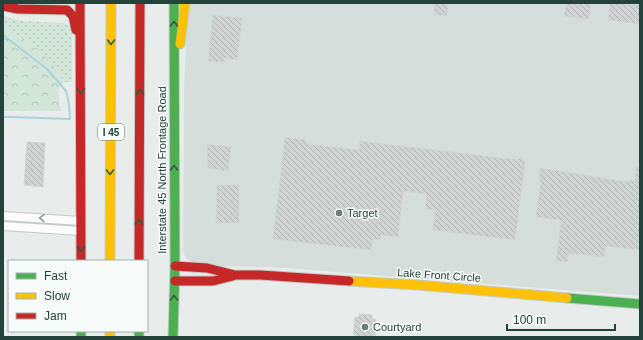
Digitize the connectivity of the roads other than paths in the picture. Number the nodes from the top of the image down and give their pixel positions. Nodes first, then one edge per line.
1 (80, 3) edge
2 (111, 3) edge
3 (140, 3) edge
4 (174, 3) edge
5 (185, 3) edge
6 (3, 6) edge
7 (80, 52) junction
8 (174, 88) junction
9 (3, 216) edge
10 (81, 221) junction
11 (3, 226) edge
12 (81, 231) junction
13 (81, 260) edge
14 (110, 260) edge
15 (139, 260) edge
16 (175, 266) junction
17 (235, 275) junction
18 (175, 281) junction
19 (640, 304) edge
20 (173, 337) edge

1 - 7 main road
2 -> 14 main road, I 45
15 -> 3 main road, I 45
8 -> 4 main road, Interstate 45 North Frontage Road
5 - 8 main road
6 - 7 main road
7 -> 10 main road
16 -> 8 main road, Interstate 45 North Frontage Road
10 -> 9 street
10 - 12 main road
11 - 12 street
12 -> 13 main road
16 - 17 main road, Lake Front Circle
16 - 18 main road, Interstate 45 North Frontage Road
17 - 18 main road, Lake Front Circle
17 - 19 main road, Lake Front Circle
20 -> 18 main road, Interstate 45 North Frontage Road

